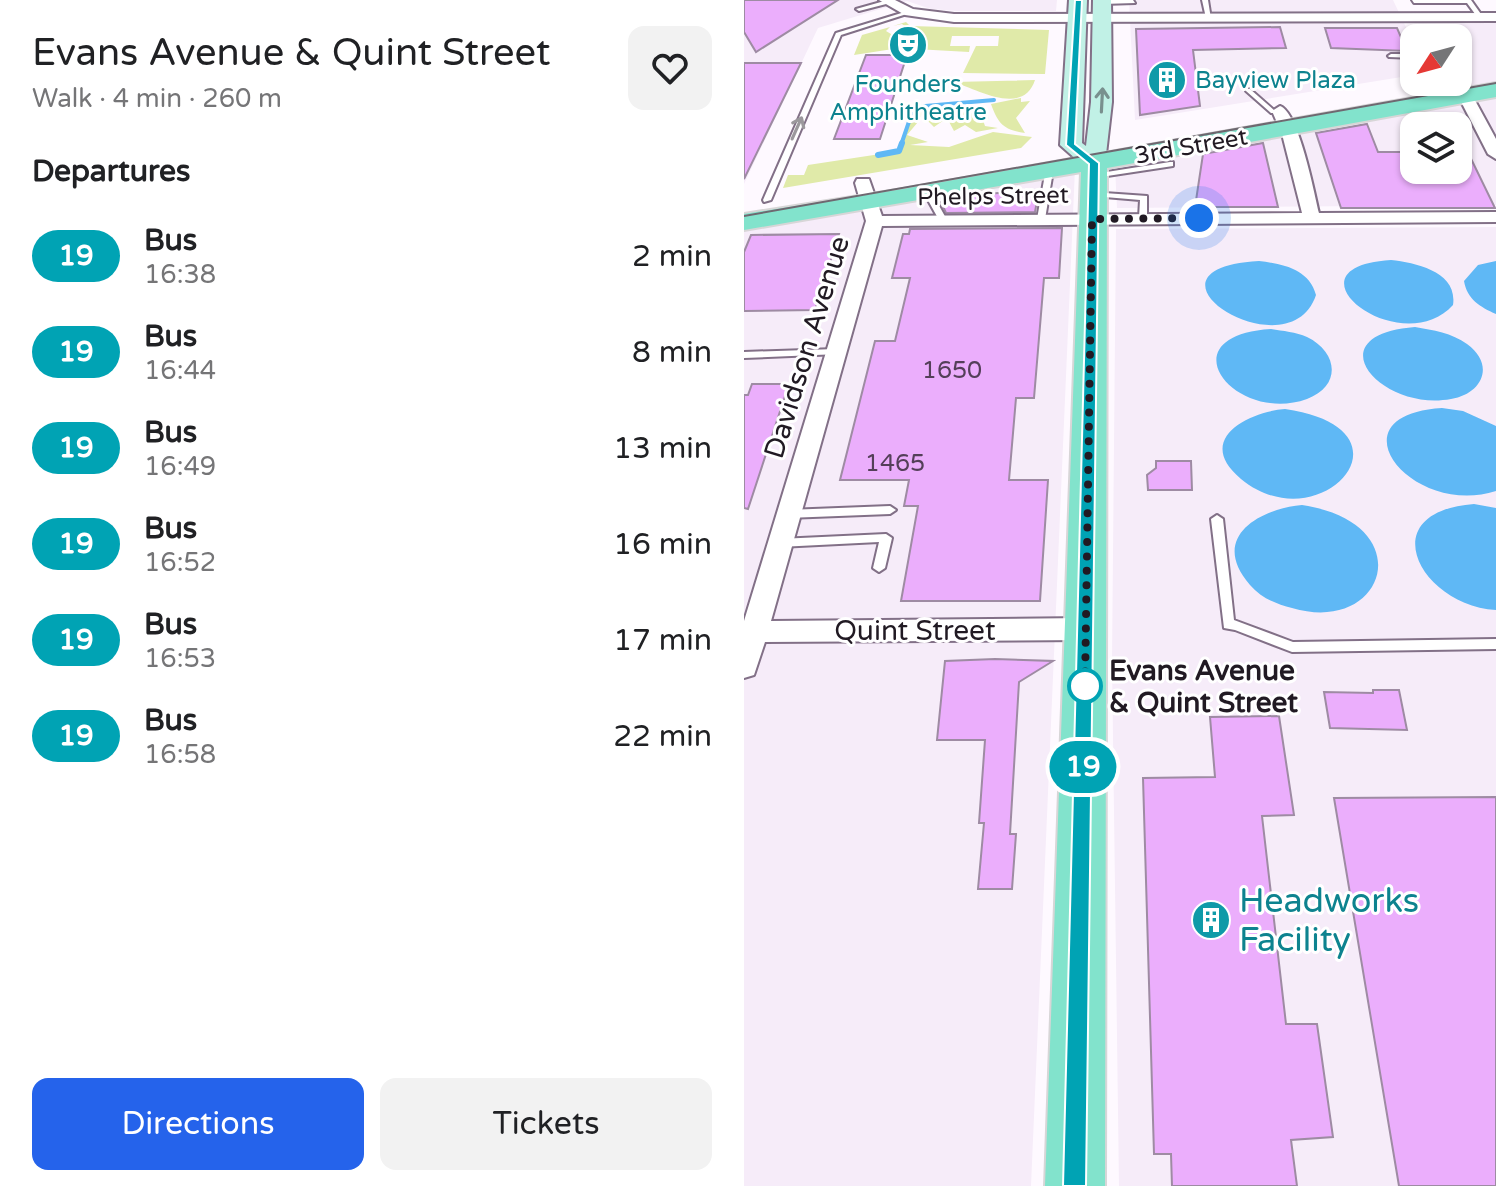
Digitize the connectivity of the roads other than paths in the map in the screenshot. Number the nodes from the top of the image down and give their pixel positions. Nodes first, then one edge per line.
1 (1205, 0) edge
2 (1256, 0) edge
3 (887, 1) edge
4 (1414, 1) edge
5 (1133, 2) dead end
6 (1102, 7) edge
7 (859, 9) dead end
8 (1078, 9) edge
9 (910, 12) junction
10 (1423, 17) junction
11 (1480, 17) junction
12 (1496, 17) edge
13 (1209, 18) junction
14 (1260, 18) junction
15 (1427, 24) edge
16 (1391, 56) dead end
17 (1400, 56) edge
18 (1496, 74) edge
19 (1472, 81) edge
20 (1472, 87) edge
21 (1259, 89) dead end
22 (1248, 90) dead end
23 (1496, 90) edge
24 (1400, 95) edge
25 (1464, 96) edge
26 (1280, 117) junction
27 (1071, 145) junction
28 (1496, 154) edge
29 (1170, 164) dead end
30 (1049, 171) junction
31 (1095, 178) junction
32 (928, 193) junction
33 (755, 202) edge
34 (870, 202) junction
35 (1496, 217) edge
36 (1312, 218) junction
37 (1041, 219) junction
38 (943, 220) junction
39 (744, 223) edge
40 (836, 352) junction
41 (744, 355) edge
42 (890, 510) dead end
43 (787, 514) junction
44 (1217, 519) dead end
45 (779, 543) junction
46 (879, 568) dead end
47 (1086, 629) junction
48 (749, 632) edge
49 (1496, 644) edge
50 (744, 667) edge
51 (1075, 1186) edge

1 - 13 lane
2 - 14 street
3 - 7 lane
3 - 9 street
4 - 10 street
4 - 11 lane
5 - 6 lane
6 - 8 street
6 - 13 street
31 -> 6 main road
8 - 9 street
8 - 27 main road
33 -> 9 lane
10 - 11 street
10 - 14 street
10 - 15 street
11 - 12 street
13 - 14 street
16 - 17 lane
18 - 19 main road, 3rd Street
20 - 23 main road, 3rd Street
21 - 26 lane
22 - 26 lane
24 - 26 main road, 3rd Street
25 - 28 street
26 - 31 main road, 3rd Street
26 - 36 street
27 - 31 main road, 3rd Street
27 - 34 main road, 3rd Street
29 - 31 lane
30 - 31 main road, 3rd Street
30 - 32 main road, 3rd Street
30 - 37 lane
31 - 36 street, Phelps Street
31 - 37 street, Phelps Street
31 - 47 main road
32 - 34 main road, 3rd Street
32 - 38 lane
33 - 34 main road, 3rd Street
34 - 38 street, Phelps Street
34 - 39 main road
34 - 40 street, Davidson Avenue
35 - 36 street, Phelps Street
37 - 38 street, Phelps Street
40 - 41 lane
40 - 43 street, Davidson Avenue
42 - 43 lane
43 - 45 street, Davidson Avenue
44 - 49 lane
45 - 46 lane
45 - 48 street, Davidson Avenue
47 - 48 street, Quint Street
47 - 51 main road
48 - 50 street, Davidson Avenue

